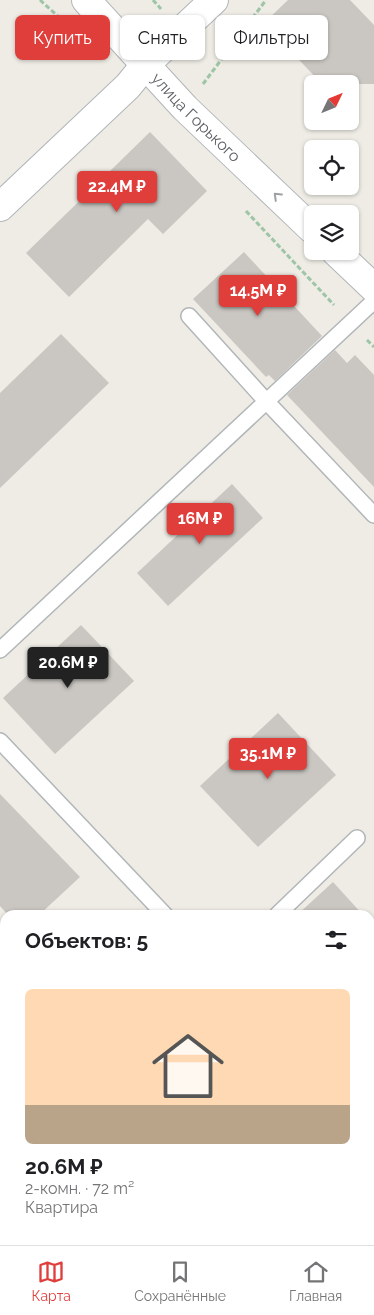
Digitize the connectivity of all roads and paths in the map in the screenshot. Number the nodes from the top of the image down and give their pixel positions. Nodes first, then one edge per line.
1 (40, 0) edge
2 (86, 0) edge
3 (214, 0) edge
4 (266, 0) edge
5 (56, 15) edge
6 (145, 65) junction
7 (185, 108) junction
8 (0, 206) edge
9 (304, 221) edge
10 (345, 260) edge
11 (374, 288) edge
12 (374, 300) edge
13 (190, 316) dead end
14 (266, 400) junction
15 (374, 515) edge
16 (0, 650) edge
17 (0, 741) edge
18 (357, 838) dead end
19 (160, 910) edge
20 (282, 910) edge

1 - 5 path
2 - 6 street, улица Горького
3 - 6 street
4 - 7 path
6 - 7 street, улица Горького
6 - 8 street
9 -> 7 street, улица Горького
10 - 11 street
12 - 14 lane
13 - 14 lane
14 - 15 lane
14 - 16 lane
17 - 19 lane
18 - 20 lane

